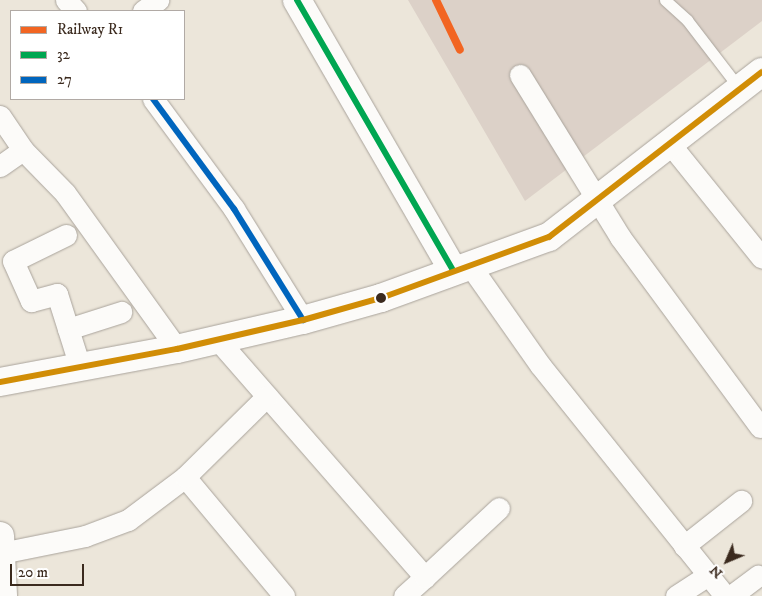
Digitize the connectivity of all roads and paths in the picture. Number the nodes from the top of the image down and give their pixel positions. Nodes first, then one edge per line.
1 (66, 0) edge
2 (158, 0) edge
3 (296, 0) edge
4 (665, 0) edge
5 (75, 10) edge
6 (144, 10) edge
7 (520, 76) dead end
8 (755, 81) edge
9 (153, 100) edge
10 (0, 116) edge
11 (670, 144) junction
12 (23, 150) junction
13 (0, 166) edge
14 (597, 200) junction
15 (66, 234) dead end
16 (762, 258) edge
17 (460, 267) junction
18 (121, 312) dead end
19 (303, 320) junction
20 (68, 330) junction
21 (218, 340) junction
22 (177, 349) junction
23 (80, 367) junction
24 (0, 382) edge
25 (267, 396) junction
26 (760, 427) dead end
27 (185, 477) junction
28 (740, 501) dead end
29 (499, 508) dead end
30 (1, 545) edge
31 (684, 546) junction
32 (708, 575) junction
33 (758, 576) dead end
34 (425, 577) junction
35 (3, 596) edge
36 (284, 596) edge
37 (404, 596) edge
38 (676, 596) edge
39 (725, 596) edge
40 (731, 596) edge

1 - 5 street
2 - 6 street
3 - 17 street
4 - 8 lane
7 - 14 street
8 - 11 street
9 - 19 street
10 - 12 street
11 - 14 street
11 - 16 street
12 - 13 street
12 - 22 street
14 - 17 street
14 - 26 street
15 - 20 street
17 - 19 street
17 - 31 street
18 - 20 street
19 - 21 street
20 - 23 street
21 - 22 street
21 - 25 street
22 - 23 street
23 - 24 street
25 - 27 street
25 - 34 street
27 - 30 street
27 - 36 street
28 - 31 street
29 - 34 street
30 - 35 street
31 - 32 street
32 - 38 street
32 - 39 street
33 - 40 street
34 - 37 street

